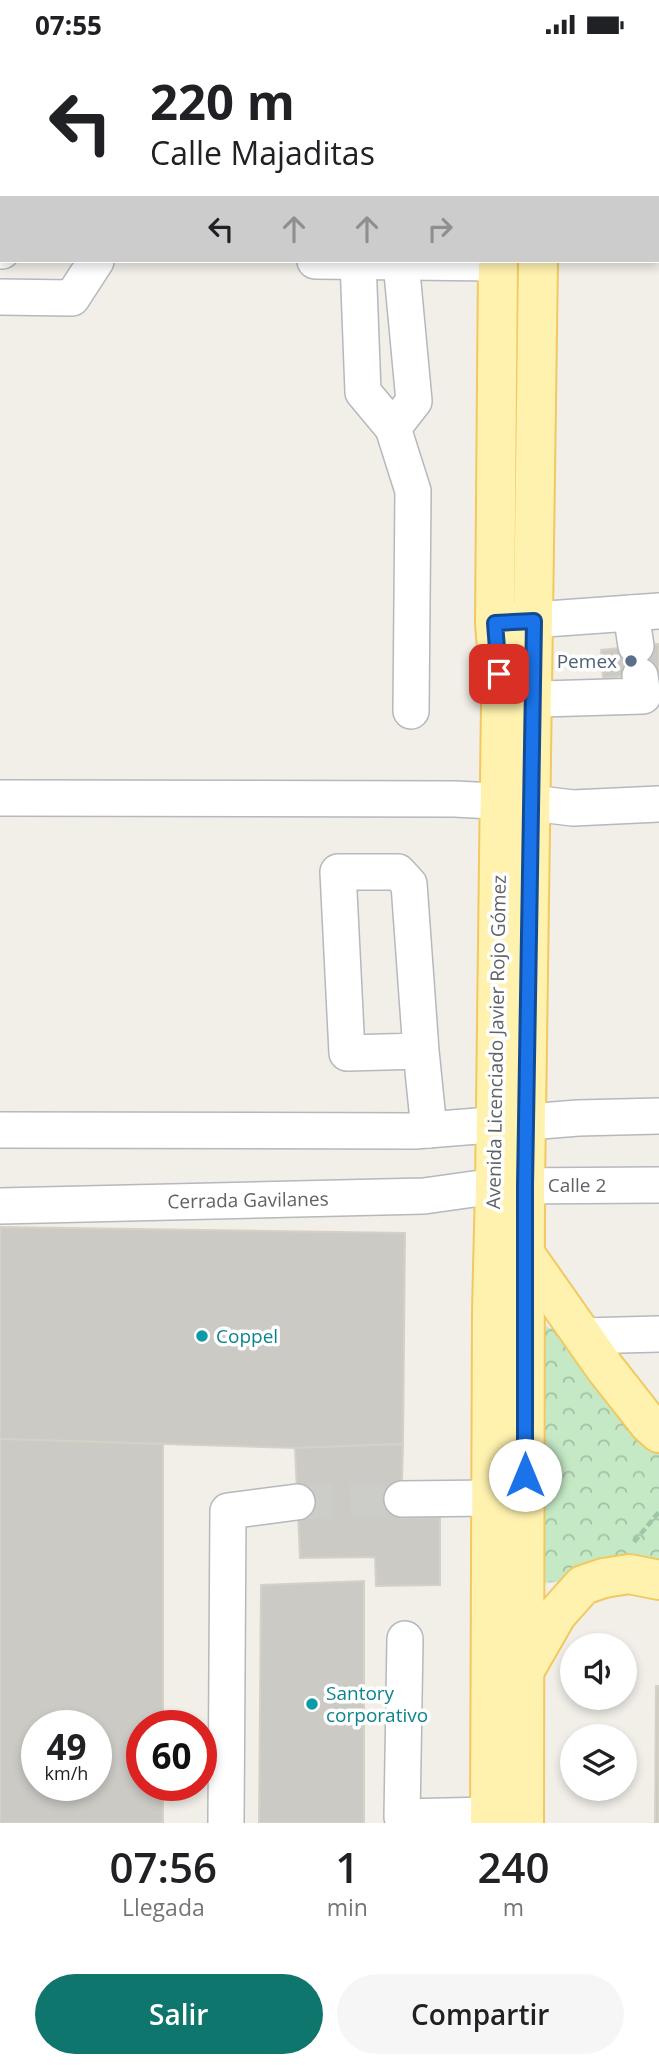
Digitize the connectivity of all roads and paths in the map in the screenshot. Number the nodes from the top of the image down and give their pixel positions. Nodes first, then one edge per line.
1 (95, 263) edge
2 (358, 263) edge
3 (401, 263) edge
4 (498, 263) edge
5 (538, 263) edge
6 (0, 297) edge
7 (393, 428) junction
8 (534, 621) junction
9 (495, 623) junction
10 (641, 636) edge
11 (517, 701) junction
12 (411, 711) dead end
13 (0, 798) edge
14 (515, 802) junction
15 (659, 804) edge
16 (421, 1051) junction
17 (659, 1116) edge
18 (511, 1124) junction
19 (429, 1130) junction
20 (0, 1131) edge
21 (659, 1185) edge
22 (510, 1186) junction
23 (0, 1206) edge
24 (525, 1254) junction
25 (508, 1311) junction
26 (659, 1334) edge
27 (581, 1336) junction
28 (659, 1433) edge
29 (492, 1498) junction
30 (402, 1500) tunnel mouth
31 (297, 1501) tunnel mouth
32 (659, 1580) edge
33 (583, 1585) junction
34 (508, 1586) junction
35 (404, 1639) dead end
36 (525, 1670) junction
37 (402, 1820) edge
38 (501, 1820) edge
39 (226, 1823) edge

1 - 6 street
2 - 7 street
3 - 7 street
4 - 9 main road, Avenida Licenciado Javier Rojo Gómez
5 - 8 main road, Avenida Licenciado Javier Rojo Gómez
7 - 12 street
8 - 9 street
8 - 10 street
8 - 11 main road, Avenida Licenciado Javier Rojo Gómez
9 - 11 main road, Avenida Licenciado Javier Rojo Gómez
10 - 11 street
11 - 14 main road, Avenida Licenciado Javier Rojo Gómez
13 - 14 street
14 - 15 street
14 - 18 main road, Avenida Licenciado Javier Rojo Gómez
16 - 16 street
16 - 19 street
17 - 18 street
18 - 19 street
18 - 22 main road, Avenida Licenciado Javier Rojo Gómez
19 - 20 street
21 - 22 street, Calle 2
22 - 23 street, Cerrada Gavilanes
22 - 24 main road, Avenida Licenciado Javier Rojo Gómez
22 - 25 main road, Avenida Licenciado Javier Rojo Gómez
24 - 25 main road, Avenida Licenciado Javier Rojo Gómez
24 - 27 main road
25 - 29 main road, Avenida Licenciado Javier Rojo Gómez
25 - 34 main road, Avenida Licenciado Javier Rojo Gómez
26 - 27 street
27 - 28 main road
29 - 30 street
29 - 34 main road, Avenida Licenciado Javier Rojo Gómez
31 - 39 street
32 - 33 main road
33 - 34 main road
33 - 36 main road
34 - 36 main road, Avenida Licenciado Javier Rojo Gómez
34 - 38 main road, Avenida Licenciado Javier Rojo Gómez
35 - 37 street
36 - 38 main road, Avenida Licenciado Javier Rojo Gómez
37 - 38 street

